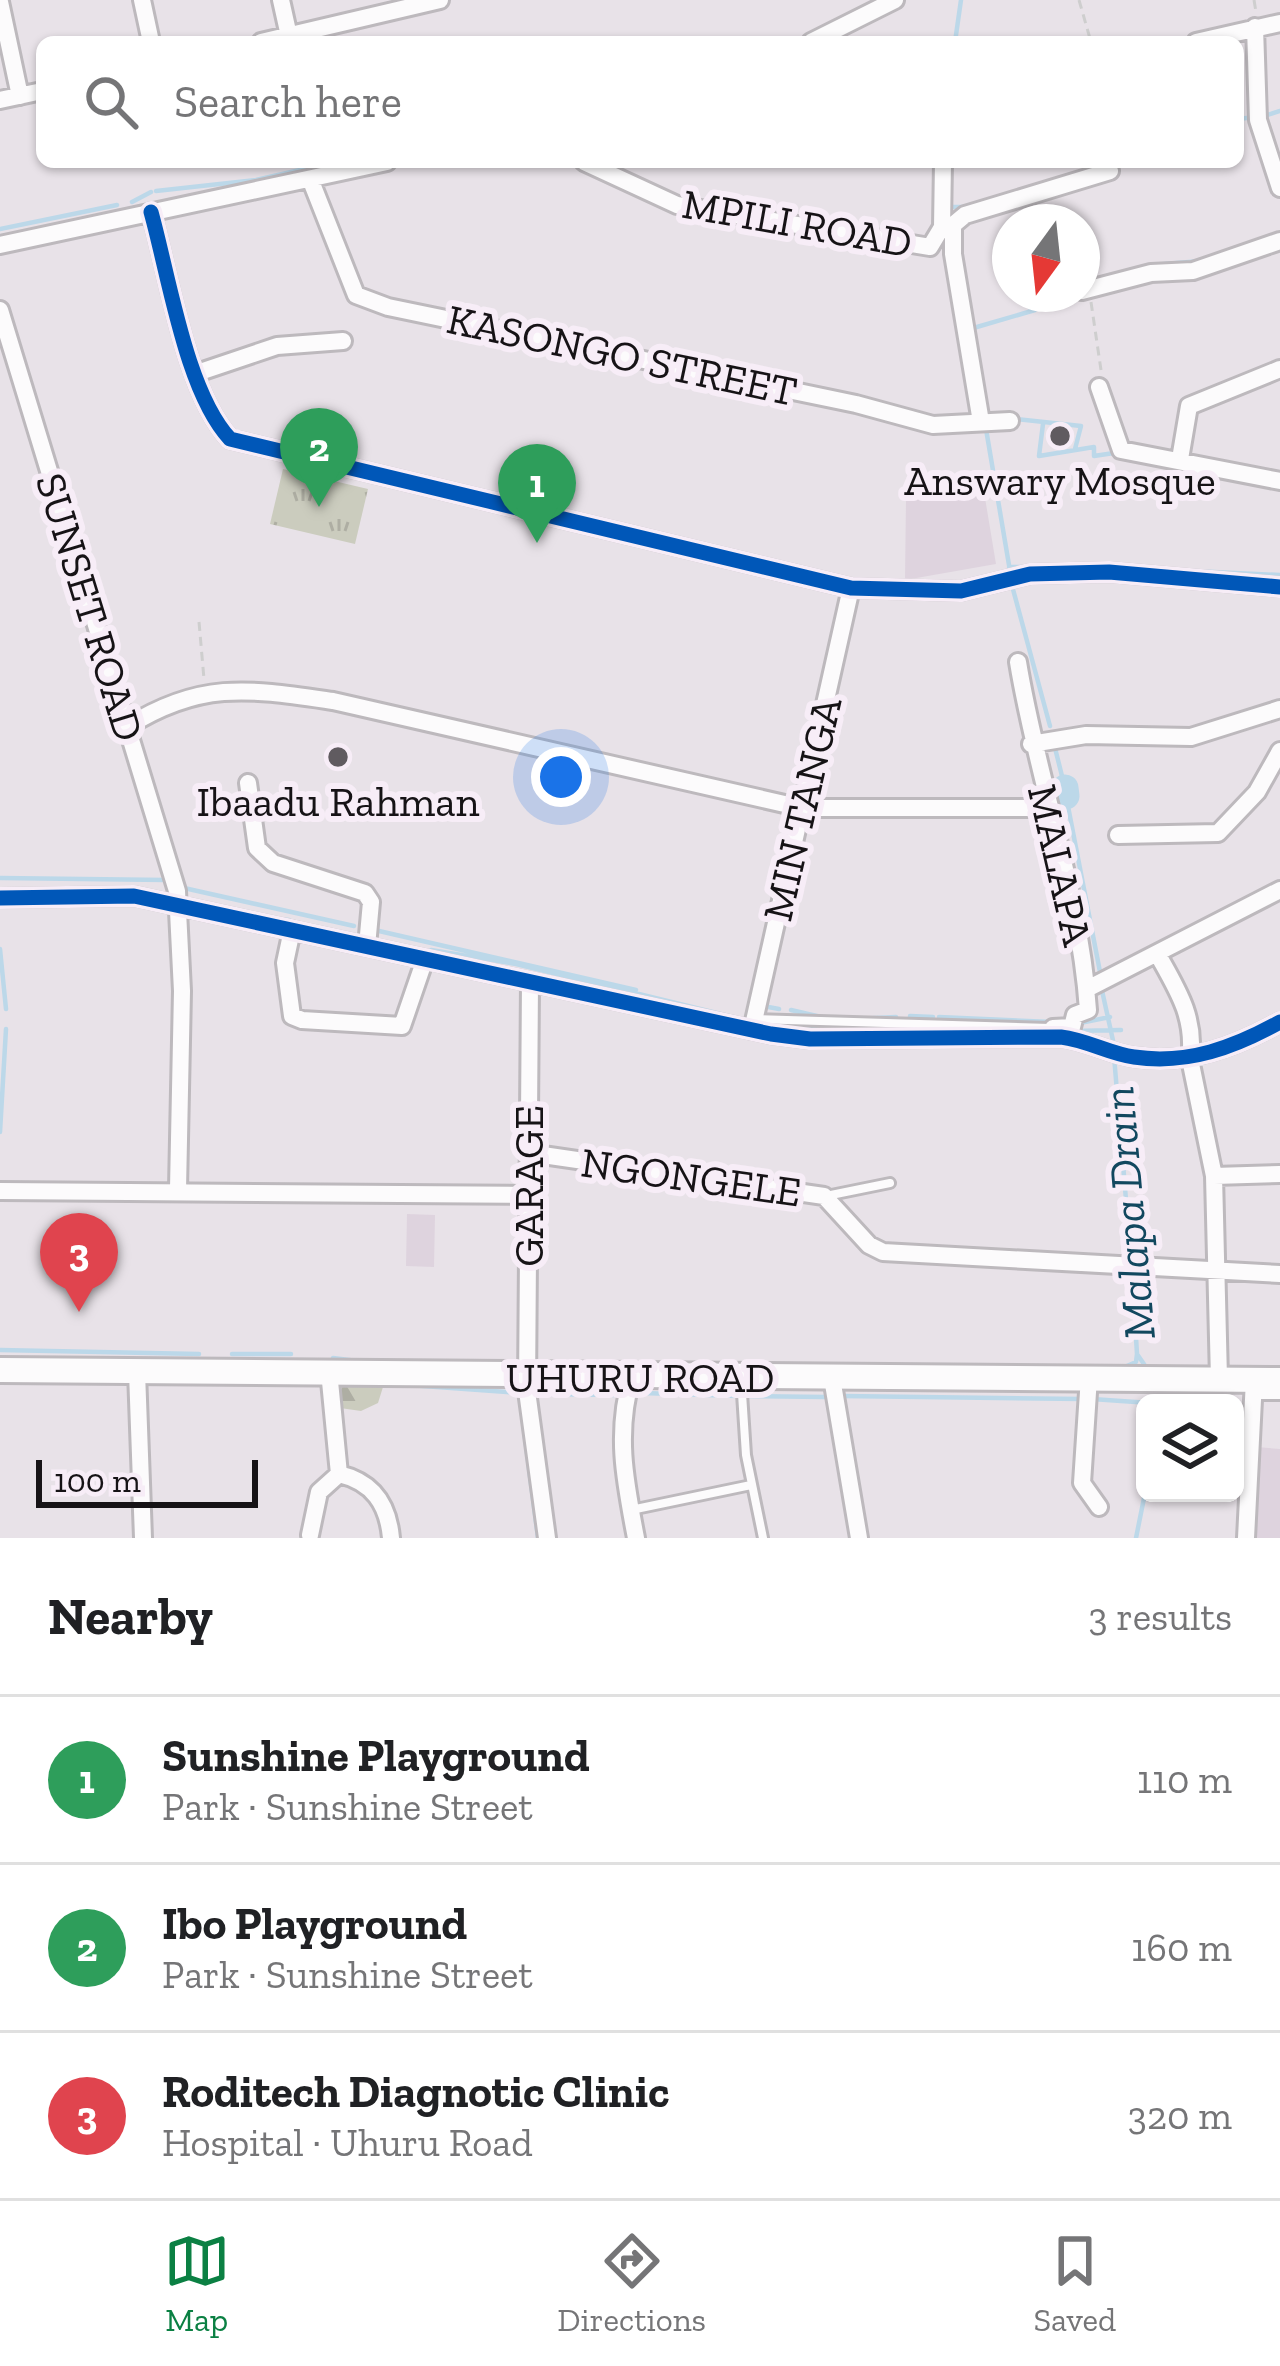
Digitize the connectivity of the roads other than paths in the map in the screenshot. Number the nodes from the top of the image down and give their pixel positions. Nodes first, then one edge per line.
1 (142, 0) edge
2 (281, 0) edge
3 (895, 0) edge
4 (430, 1) edge
5 (0, 2) edge
6 (1280, 23) edge
7 (1256, 27) junction
8 (343, 33) edge
9 (150, 36) edge
10 (289, 36) joint
11 (823, 36) edge
12 (1220, 36) edge
13 (36, 92) edge
14 (20, 96) junction
15 (0, 100) edge
16 (1280, 115) edge
17 (1258, 120) junction
18 (360, 168) edge
19 (597, 168) edge
20 (943, 168) edge
21 (1110, 171) dead end
22 (311, 181) junction
23 (1280, 188) edge
24 (151, 212) junction
25 (1280, 241) edge
26 (0, 244) edge
27 (1100, 286) edge
28 (0, 310) edge
29 (343, 341) dead end
30 (1280, 369) edge
31 (196, 373) junction
32 (1100, 387) road end
33 (1010, 421) dead end
34 (981, 422) junction
35 (1180, 459) junction
36 (1280, 481) edge
37 (1280, 587) edge
38 (851, 588) junction
39 (1018, 662) dead end
40 (1280, 709) edge
41 (127, 727) junction
42 (1031, 744) junction
43 (1280, 751) edge
44 (248, 783) dead end
45 (802, 808) junction
46 (1048, 808) junction
47 (1118, 836) dead end
48 (1280, 890) edge
49 (0, 898) edge
50 (178, 905) junction
51 (292, 930) junction
52 (367, 946) junction
53 (1158, 955) junction
54 (425, 959) junction
55 (530, 982) junction
56 (1091, 987) dead end
57 (1280, 1022) edge
58 (754, 1024) junction
59 (1065, 1027) junction
60 (1190, 1059) junction
61 (529, 1153) junction
62 (1280, 1174) edge
63 (1214, 1176) junction
64 (890, 1183) dead end
65 (178, 1190) junction
66 (0, 1191) edge
67 (528, 1195) junction
68 (824, 1196) junction
69 (1217, 1274) junction
70 (1280, 1274) edge
71 (0, 1370) edge
72 (329, 1371) junction
73 (137, 1372) junction
74 (632, 1376) junction
75 (741, 1377) junction
76 (1089, 1377) junction
77 (832, 1378) junction
78 (1220, 1379) junction
79 (1280, 1380) edge
80 (527, 1383) junction
81 (1254, 1388) junction
82 (1280, 1395) edge
83 (339, 1474) junction
84 (751, 1485) junction
85 (1099, 1507) dead end
86 (631, 1510) junction
87 (310, 1535) dead end
88 (143, 1538) edge
89 (391, 1538) edge
90 (547, 1538) edge
91 (636, 1538) edge
92 (764, 1538) edge
93 (860, 1538) edge
94 (1246, 1538) edge

1 - 9 street
2 - 10 street
3 - 11 street
4 - 8 street
5 - 14 street
6 - 7 street
7 - 12 street
7 - 17 street
8 - 10 street
13 - 14 street
14 - 15 street
16 - 17 street
17 - 23 street
18 - 22 street
19 - 20 street, MPILI ROAD
21 - 34 street
22 - 24 street
22 - 34 street, KASONGO STREET
24 - 26 street
24 - 31 street
25 - 27 street
28 - 41 street, SUNSET ROAD
29 - 31 street
30 - 35 street
31 - 38 street
32 - 35 street
33 - 34 street, KASONGO STREET
35 - 36 street
37 - 38 street
38 - 45 street, MIN TANGA
39 - 42 street, MALAPA
40 - 42 street
41 - 45 street
41 - 50 street, SUNSET ROAD
42 - 46 street, MALAPA
43 - 47 street
44 - 52 street
45 - 46 street
45 - 58 street, MIN TANGA
46 - 59 street, MALAPA
48 - 53 street
49 - 50 street
50 - 51 street
50 - 65 street, SUNSET ROAD
51 - 52 street
51 - 54 street
52 - 54 street
53 - 56 street
53 - 60 street
54 - 55 street
55 - 58 street
55 - 61 street, GARAGE
57 - 60 street
58 - 59 street
59 - 60 street
60 - 63 street
61 - 67 street, GARAGE
61 - 68 street, NGONGELE
62 - 63 street
63 - 69 street
64 - 68 lane
65 - 66 street
65 - 67 street
67 - 80 street, GARAGE
68 - 69 street, NGONGELE
69 - 70 street, NGONGELE
69 - 78 street
71 - 73 main road, UHURU ROAD
72 - 73 main road, UHURU ROAD
72 - 80 main road, UHURU ROAD
72 - 83 street
73 - 88 street
74 - 75 main road, UHURU ROAD
74 - 80 main road, UHURU ROAD
74 - 86 street
75 - 77 main road, UHURU ROAD
75 - 84 lane
76 - 77 main road, UHURU ROAD
76 - 78 main road, UHURU ROAD
76 - 85 street
77 - 93 street
78 - 81 main road, UHURU ROAD
79 - 81 main road, UHURU ROAD
80 - 90 street, GARAGE
81 - 82 lane
81 - 94 street
83 - 87 street
83 - 89 street
84 - 86 lane
84 - 92 lane
86 - 91 street

